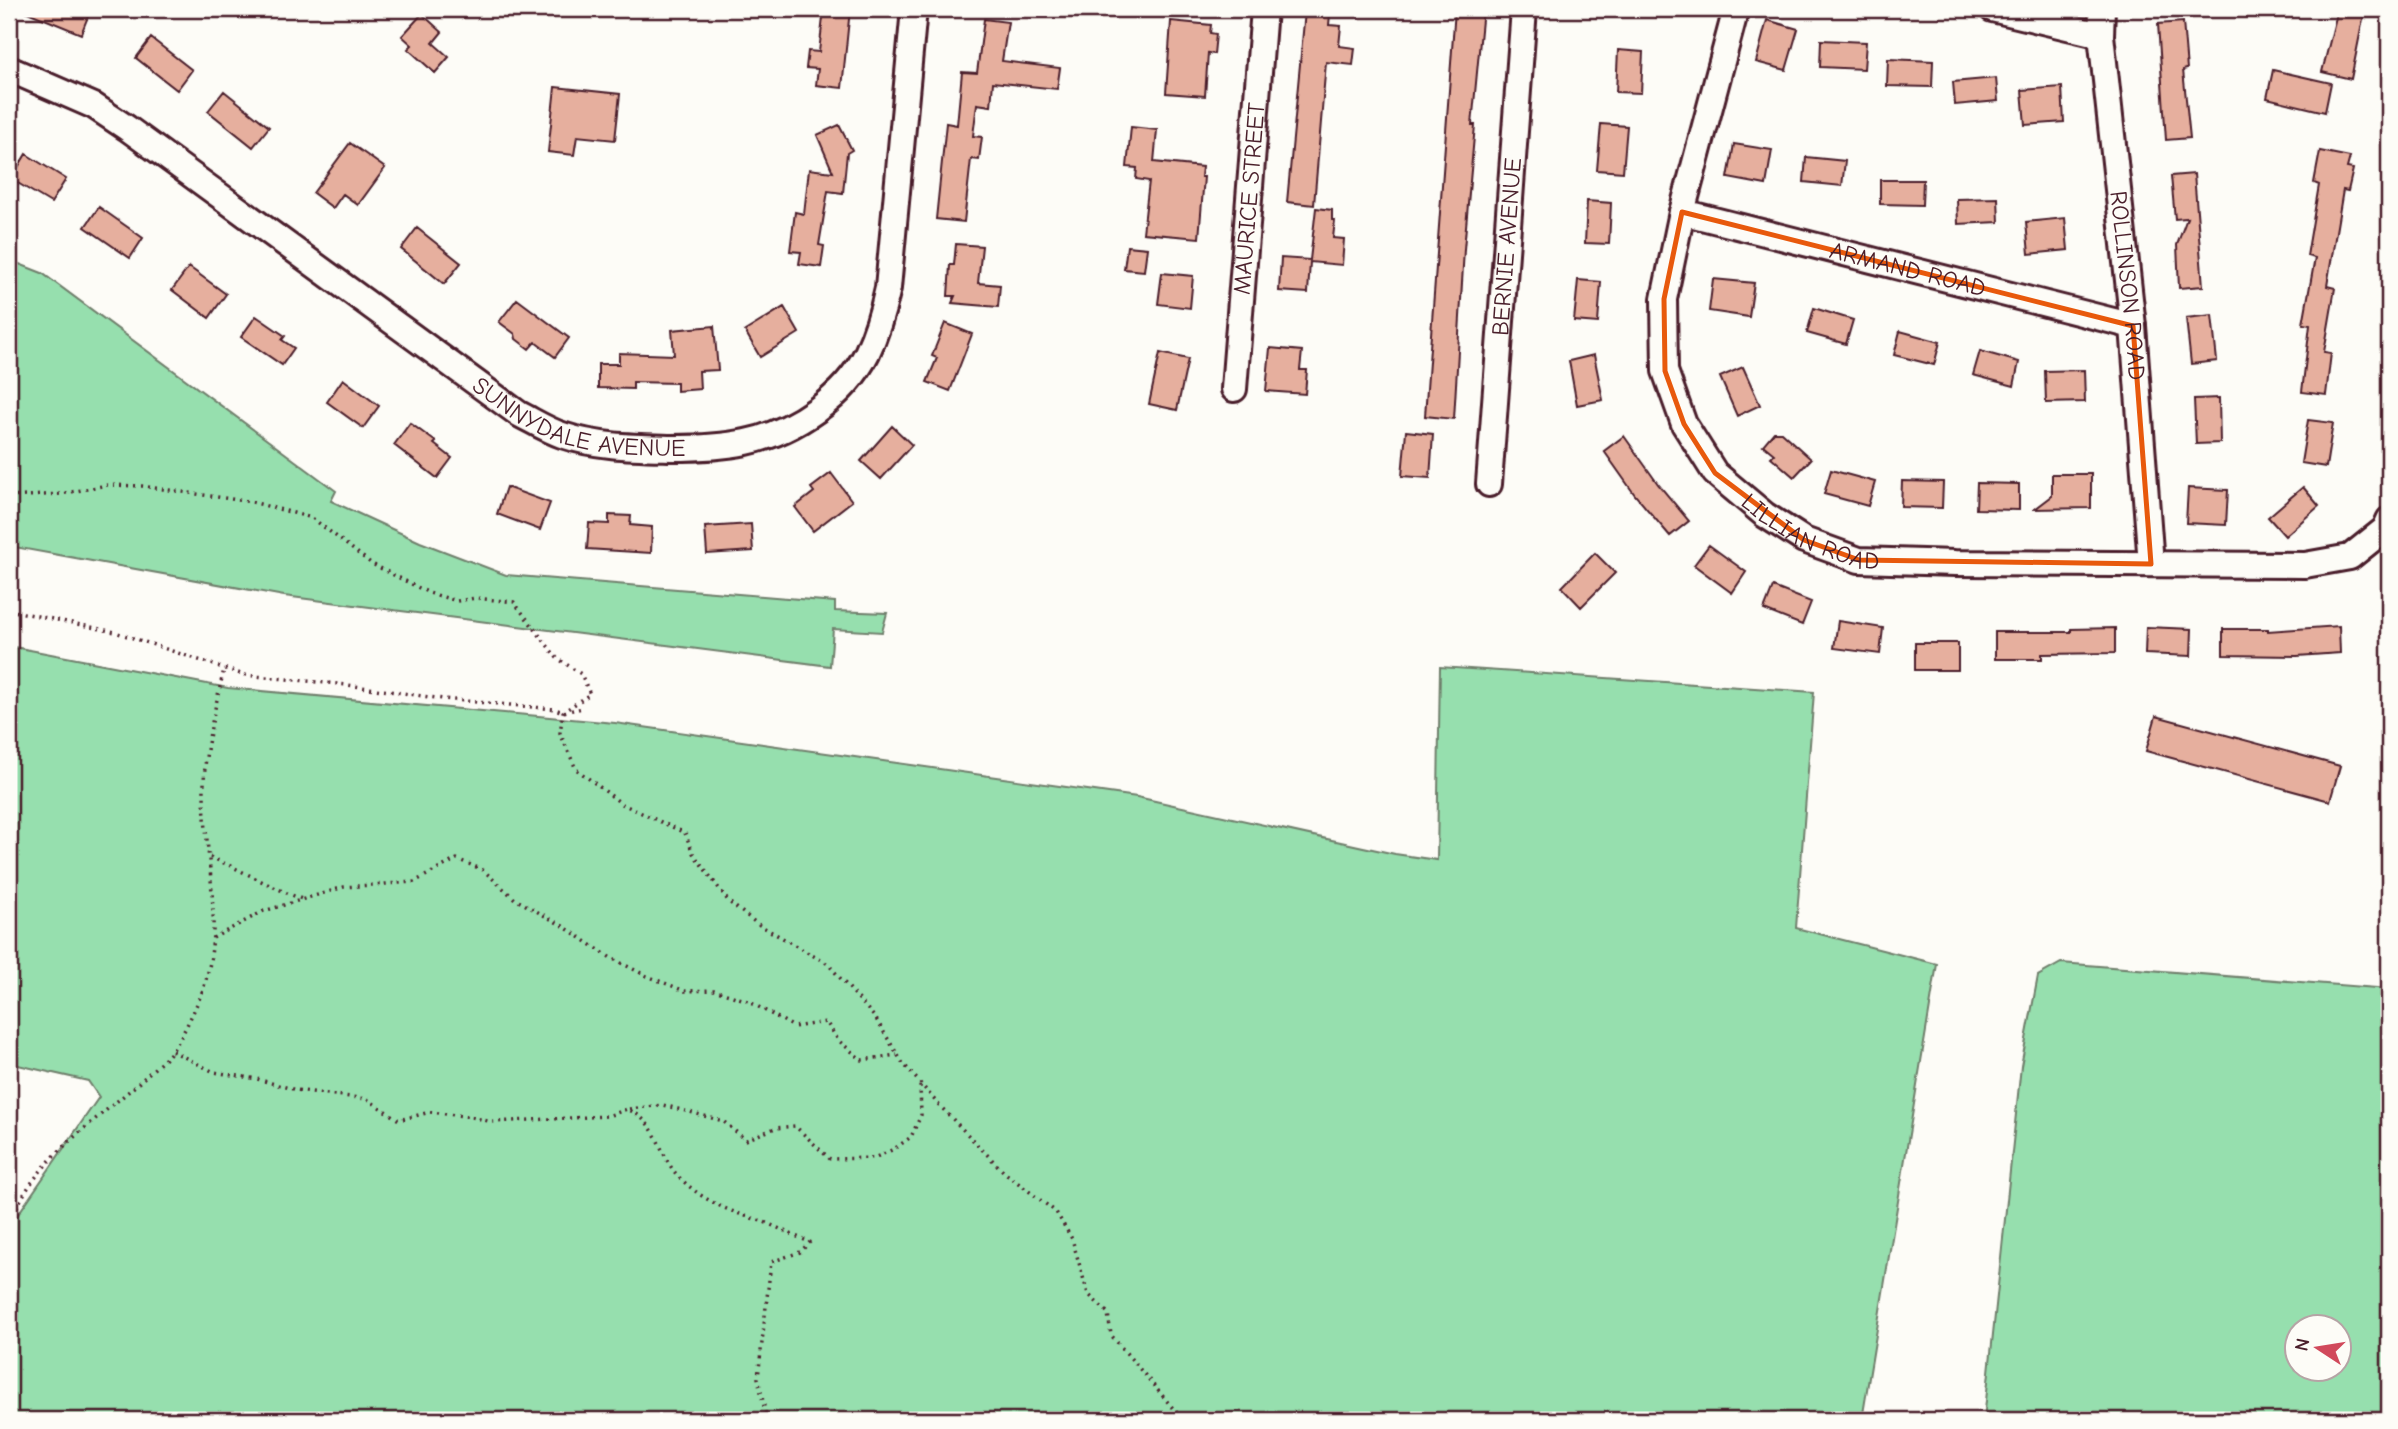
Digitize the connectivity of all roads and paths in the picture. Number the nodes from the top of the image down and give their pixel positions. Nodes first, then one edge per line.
1 (914, 9) edge
2 (1264, 9) edge
3 (1524, 9) edge
4 (1736, 9) edge
5 (1992, 9) edge
6 (2102, 9) edge
7 (2102, 35) junction
8 (9, 69) edge
9 (1682, 212) junction
10 (2133, 326) junction
11 (1234, 389) dead end
12 (1489, 484) dead end
13 (9, 497) edge
14 (2389, 520) edge
15 (2151, 564) junction
16 (9, 610) edge
17 (224, 669) junction
18 (583, 708) dead end
19 (563, 712) junction
20 (210, 857) junction
21 (304, 899) junction
22 (213, 938) junction
23 (173, 1051) junction
24 (897, 1055) junction
25 (920, 1083) junction
26 (627, 1109) junction
27 (9, 1227) edge
28 (767, 1420) edge
29 (1183, 1420) edge

1 - 8 street, SUNNYDALE AVENUE
2 - 11 street, MAURICE STREET
3 - 12 street, BERNIE AVENUE
4 - 9 street, LILLIAN ROAD
5 - 7 street
6 - 7 street, ROLLINSON ROAD
7 - 10 street, ROLLINSON ROAD
9 - 10 street, ARMAND ROAD
9 - 15 street, LILLIAN ROAD
10 - 15 street, ROLLINSON ROAD
13 - 19 path
14 - 15 street, LILLIAN ROAD
16 - 17 path
17 - 19 path
17 - 20 path
18 - 19 path
19 - 24 path
20 - 21 path
20 - 22 path
21 - 22 path
21 - 24 path
22 - 23 path
23 - 26 path
23 - 27 path
24 - 25 path
25 - 26 path
25 - 29 path
26 - 28 path

